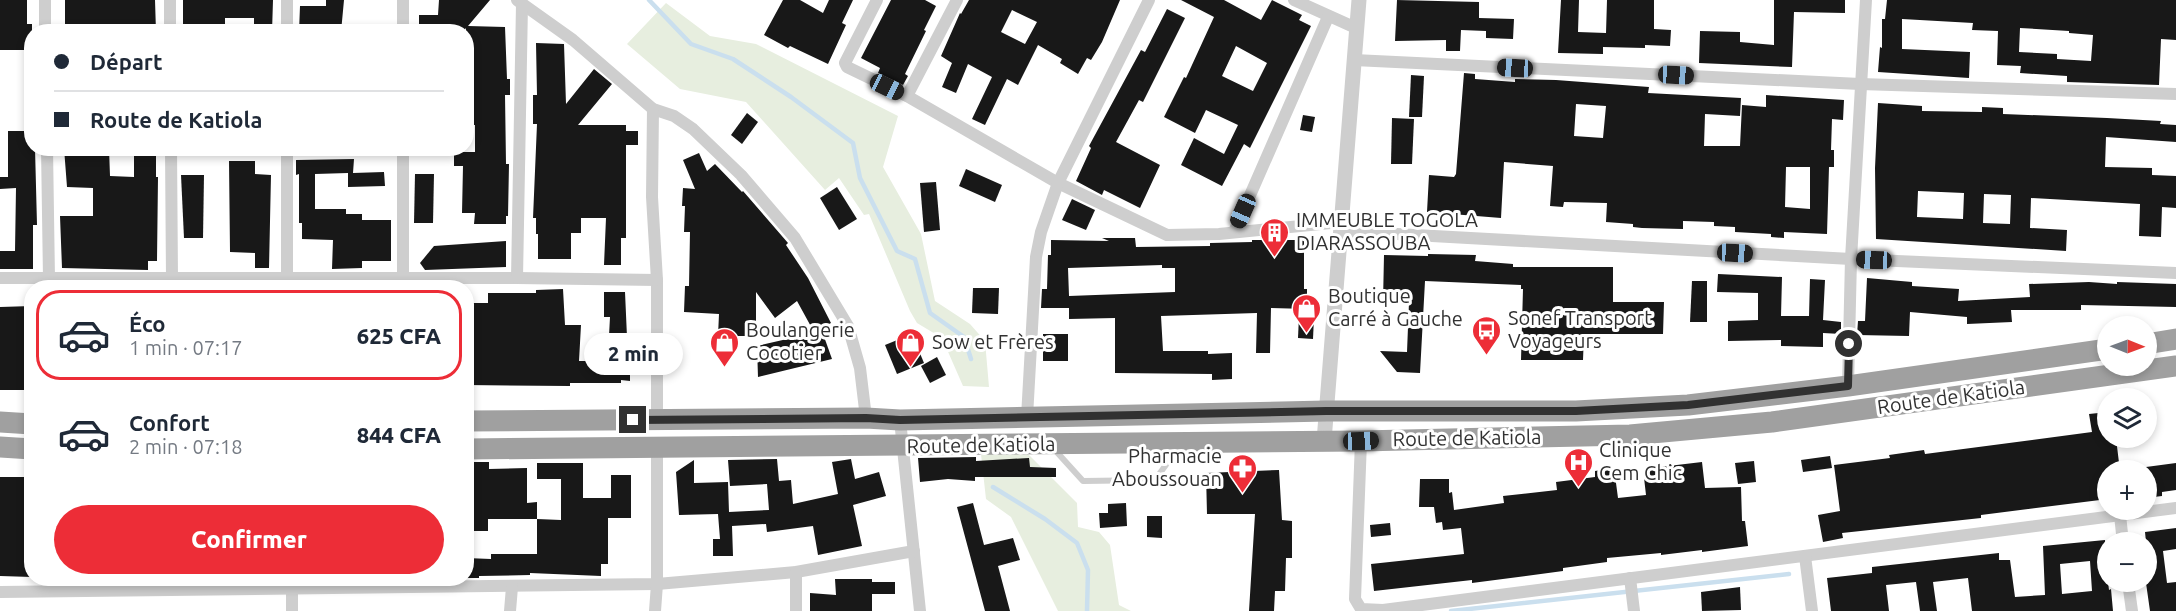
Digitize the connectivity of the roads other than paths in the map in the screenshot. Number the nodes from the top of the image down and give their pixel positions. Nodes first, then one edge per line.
1 (45, 0) edge
2 (170, 0) edge
3 (287, 0) edge
4 (403, 0) edge
5 (878, 0) edge
6 (957, 0) edge
7 (1149, 0) edge
8 (1294, 0) edge
9 (1359, 0) edge
10 (1866, 0) edge
11 (519, 2) edge
12 (1328, 16) junction
13 (45, 24) edge
14 (170, 24) edge
15 (287, 24) edge
16 (403, 24) edge
17 (1356, 28) junction
18 (1354, 60) junction
19 (1860, 84) junction
20 (2176, 94) edge
21 (907, 96) junction
22 (653, 109) junction
23 (47, 156) edge
24 (171, 156) edge
25 (287, 156) edge
26 (403, 156) edge
27 (1058, 183) junction
28 (1342, 226) junction
29 (1234, 232) junction
30 (1851, 259) junction
31 (2176, 273) edge
32 (0, 278) edge
33 (517, 278) junction
34 (49, 279) junction
35 (172, 279) junction
36 (403, 279) junction
37 (195, 280) edge
38 (287, 280) edge
39 (380, 280) edge
40 (657, 280) junction
41 (2176, 339) edge
42 (2157, 342) edge
43 (2097, 351) edge
44 (2176, 366) edge
45 (1848, 386) junction
46 (1326, 411) junction
47 (1027, 417) junction
48 (866, 418) junction
49 (657, 420) junction
50 (900, 420) junction
51 (0, 422) edge
52 (474, 422) edge
53 (24, 424) edge
54 (1324, 441) junction
55 (1361, 441) junction
56 (1182, 442) junction
57 (1050, 444) junction
58 (902, 446) junction
59 (0, 447) edge
60 (24, 448) edge
61 (657, 448) junction
62 (474, 449) edge
63 (2176, 508) edge
64 (2157, 510) edge
65 (2097, 518) edge
66 (914, 551) junction
67 (1805, 556) junction
68 (796, 572) junction
69 (1630, 579) junction
70 (657, 584) junction
71 (219, 586) edge
72 (292, 586) edge
73 (439, 586) edge
74 (512, 587) junction
75 (0, 592) edge
76 (2129, 592) edge
77 (292, 611) edge
78 (510, 611) edge
79 (655, 611) edge
80 (796, 611) edge
81 (920, 611) edge
82 (1634, 611) edge
83 (1812, 611) edge
84 (2132, 611) edge

1 - 13 street
2 - 14 street
3 - 15 street
4 - 16 street
5 - 21 street
6 - 21 street
7 - 27 street
8 - 12 street
9 - 17 street
10 - 19 street
11 - 22 street
11 - 33 street
12 - 17 street
12 - 29 street
17 - 18 street
18 - 19 street
18 - 28 street
19 - 20 street
19 - 30 street
21 - 27 street
22 - 40 street
22 - 48 street
23 - 34 street
24 - 35 street
25 - 38 street
26 - 36 street
27 - 29 street
27 - 47 street
28 - 29 street
28 - 30 street
28 - 46 street
30 - 31 street
30 - 45 street
32 - 34 street
33 - 36 street
33 - 40 street
34 - 35 street
35 - 37 street
36 - 39 street
40 - 49 street
41 - 42 highway
43 - 45 highway, Route de Katiola
44 - 55 highway, Route de Katiola
45 - 46 highway, Route de Katiola
46 - 47 highway, Route de Katiola
46 - 54 street
47 - 50 highway, Route de Katiola
48 - 49 highway, Route de Katiola
48 - 50 highway, Route de Katiola
49 - 52 highway, Route de Katiola
50 - 58 street
51 - 53 highway
54 - 55 highway, Route de Katiola
54 - 56 highway, Route de Katiola
55 - 69 street
56 - 57 highway, Route de Katiola
56 - 57 lane
57 - 58 highway, Route de Katiola
58 - 61 highway, Route de Katiola
58 - 66 street
59 - 60 highway
61 - 62 highway, Route de Katiola
61 - 70 street
63 - 64 street
65 - 67 street
66 - 68 street
66 - 81 street
67 - 69 street
67 - 83 street
68 - 70 street
68 - 80 street
69 - 82 street
70 - 74 street
70 - 79 street
71 - 75 street
72 - 77 street
73 - 74 street
74 - 78 street
76 - 84 street

